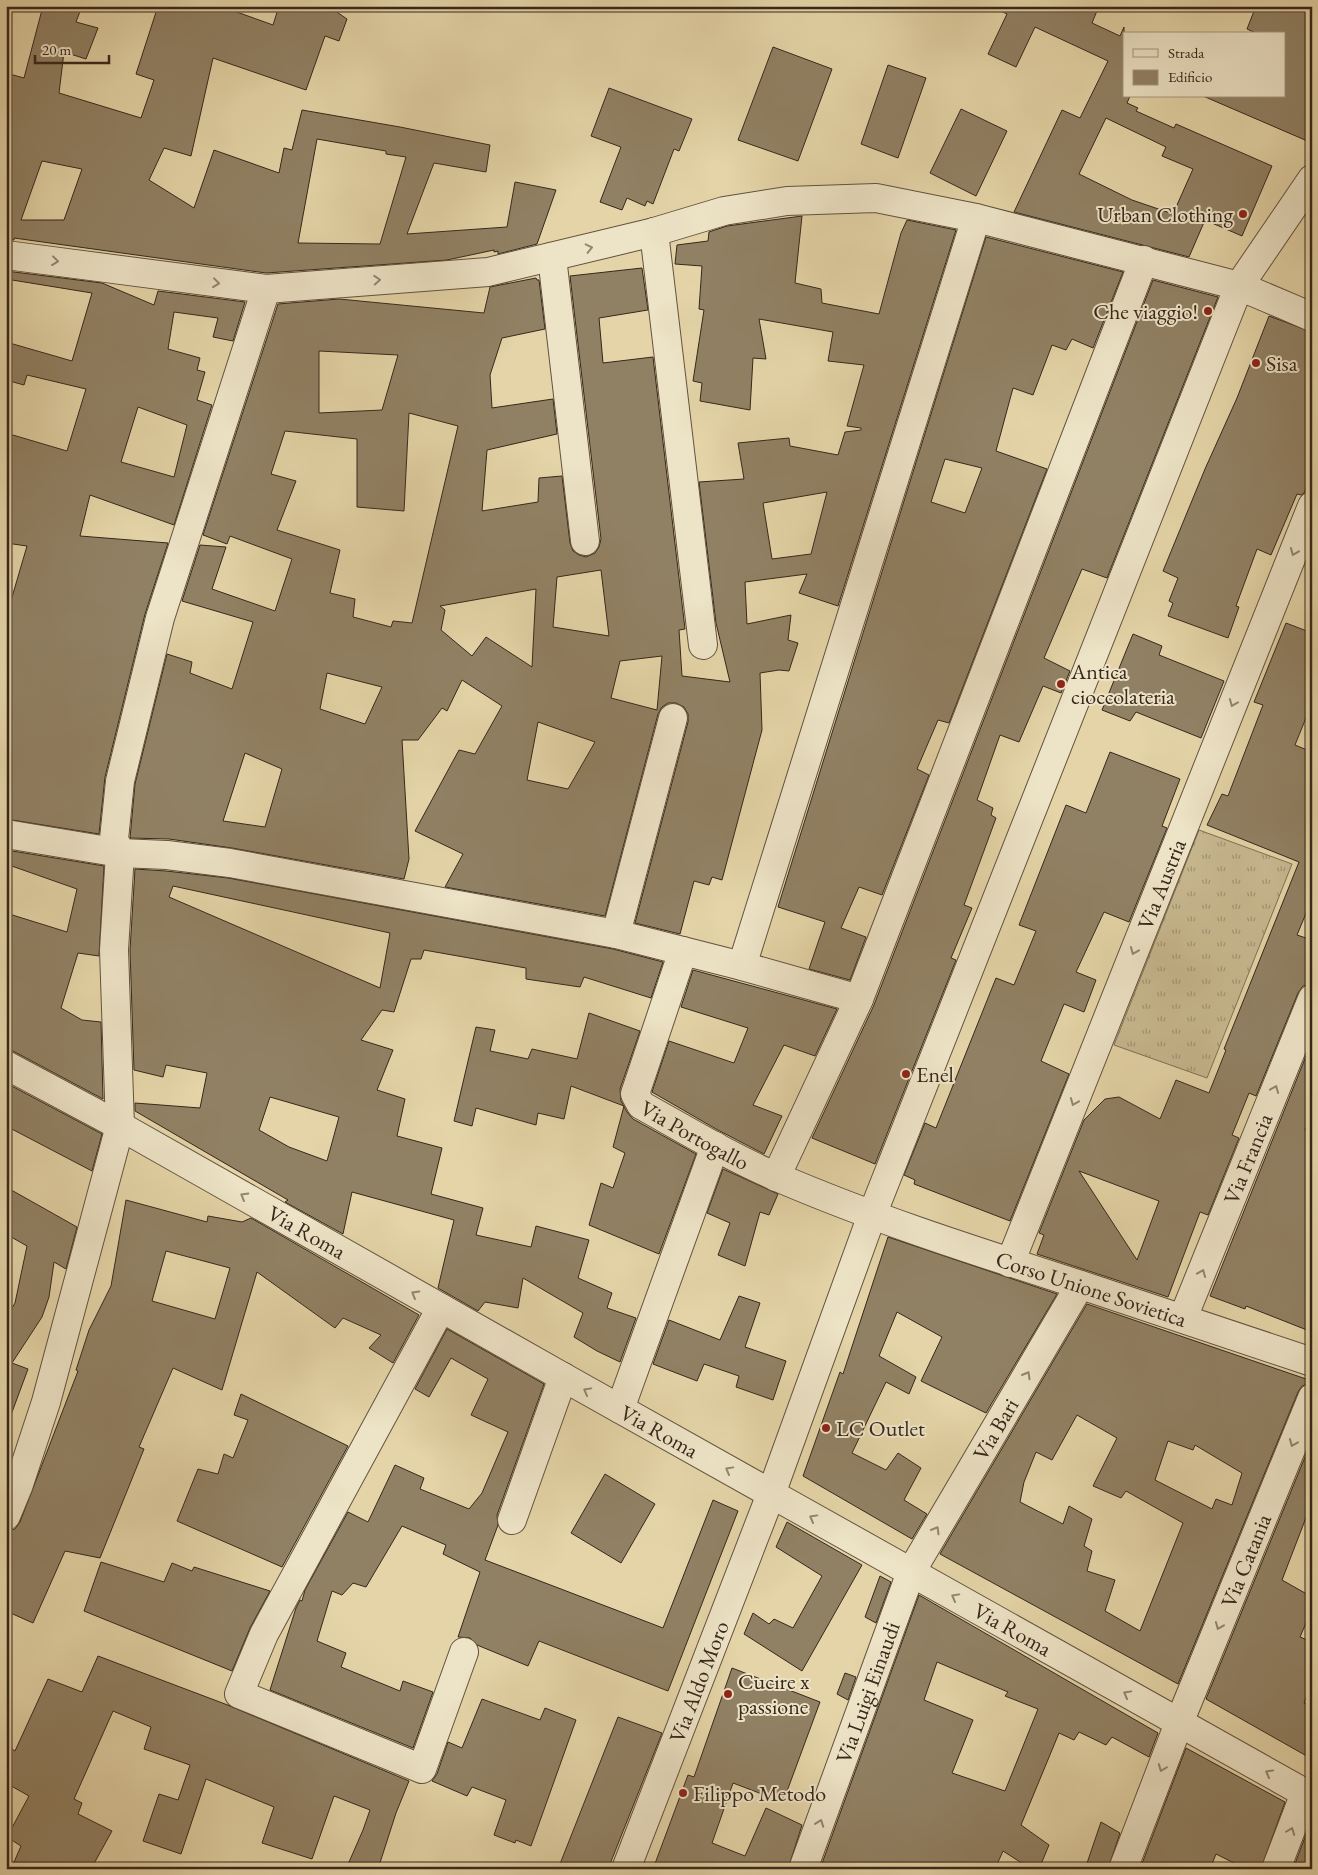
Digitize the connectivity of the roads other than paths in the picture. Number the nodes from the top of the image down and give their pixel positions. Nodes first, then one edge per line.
1 (1312, 179) edge
2 (976, 218) junction
3 (654, 232) junction
4 (6, 255) edge
5 (552, 256) junction
6 (1144, 260) junction
7 (1239, 286) junction
8 (266, 289) junction
9 (1311, 314) edge
10 (1312, 506) edge
11 (585, 541) dead end
12 (704, 644) dead end
13 (674, 718) dead end
14 (6, 834) edge
15 (120, 853) junction
16 (616, 934) junction
17 (683, 951) junction
18 (742, 966) junction
19 (1312, 998) edge
20 (859, 999) junction
21 (6, 1064) edge
22 (120, 1126) junction
23 (716, 1146) junction
24 (776, 1177) junction
25 (872, 1215) junction
26 (1010, 1263) junction
27 (1080, 1285) junction
28 (441, 1308) junction
29 (1183, 1318) junction
30 (1312, 1362) edge
31 (563, 1377) junction
32 (1312, 1398) edge
33 (620, 1409) junction
34 (771, 1494) junction
35 (6, 1516) edge
36 (512, 1520) dead end
37 (911, 1572) junction
38 (464, 1652) dead end
39 (1179, 1723) junction
40 (1309, 1795) edge
41 (626, 1869) edge
42 (803, 1869) edge
43 (1123, 1869) edge
44 (1276, 1869) edge

1 - 7 street, Via Aldo Moro
2 - 3 street
2 - 6 street
2 - 18 street
5 -> 3 street
3 - 12 street
4 -> 8 street
8 -> 5 street
5 - 11 street
6 - 7 street
6 - 20 street
7 - 9 street
7 - 25 street, Via Aldo Moro
8 - 15 street
10 -> 26 street, Via Austria
13 - 16 street
14 - 15 street
15 - 16 street
15 - 22 street
16 - 17 street
17 - 18 street
17 - 23 street, Via Portogallo
18 - 20 street
29 -> 19 street, Via Francia
20 - 24 street
21 - 22 street, Via Roma
28 -> 22 street, Via Roma
22 - 35 street
23 - 24 street, Via Portogallo
23 - 33 street
24 - 25 street, Via Portogallo
25 - 26 street, Corso Unione Sovietica
25 - 34 street, Via Aldo Moro
26 - 27 street, Corso Unione Sovietica
27 - 29 street, Corso Unione Sovietica
37 -> 27 street, Via Bari
28 - 31 street, Via Roma
28 - 38 street
29 - 30 street, Corso Unione Sovietica
33 -> 31 street, Via Roma
31 - 36 street
32 -> 39 street, Via Catania
34 -> 33 street, Via Roma
37 -> 34 street, Via Roma
34 - 41 street, Via Aldo Moro
39 -> 37 street, Via Roma
42 -> 37 street, Via Luigi Einaudi
40 -> 39 street, Via Roma
39 -> 43 street, Via Catania
44 -> 40 street

